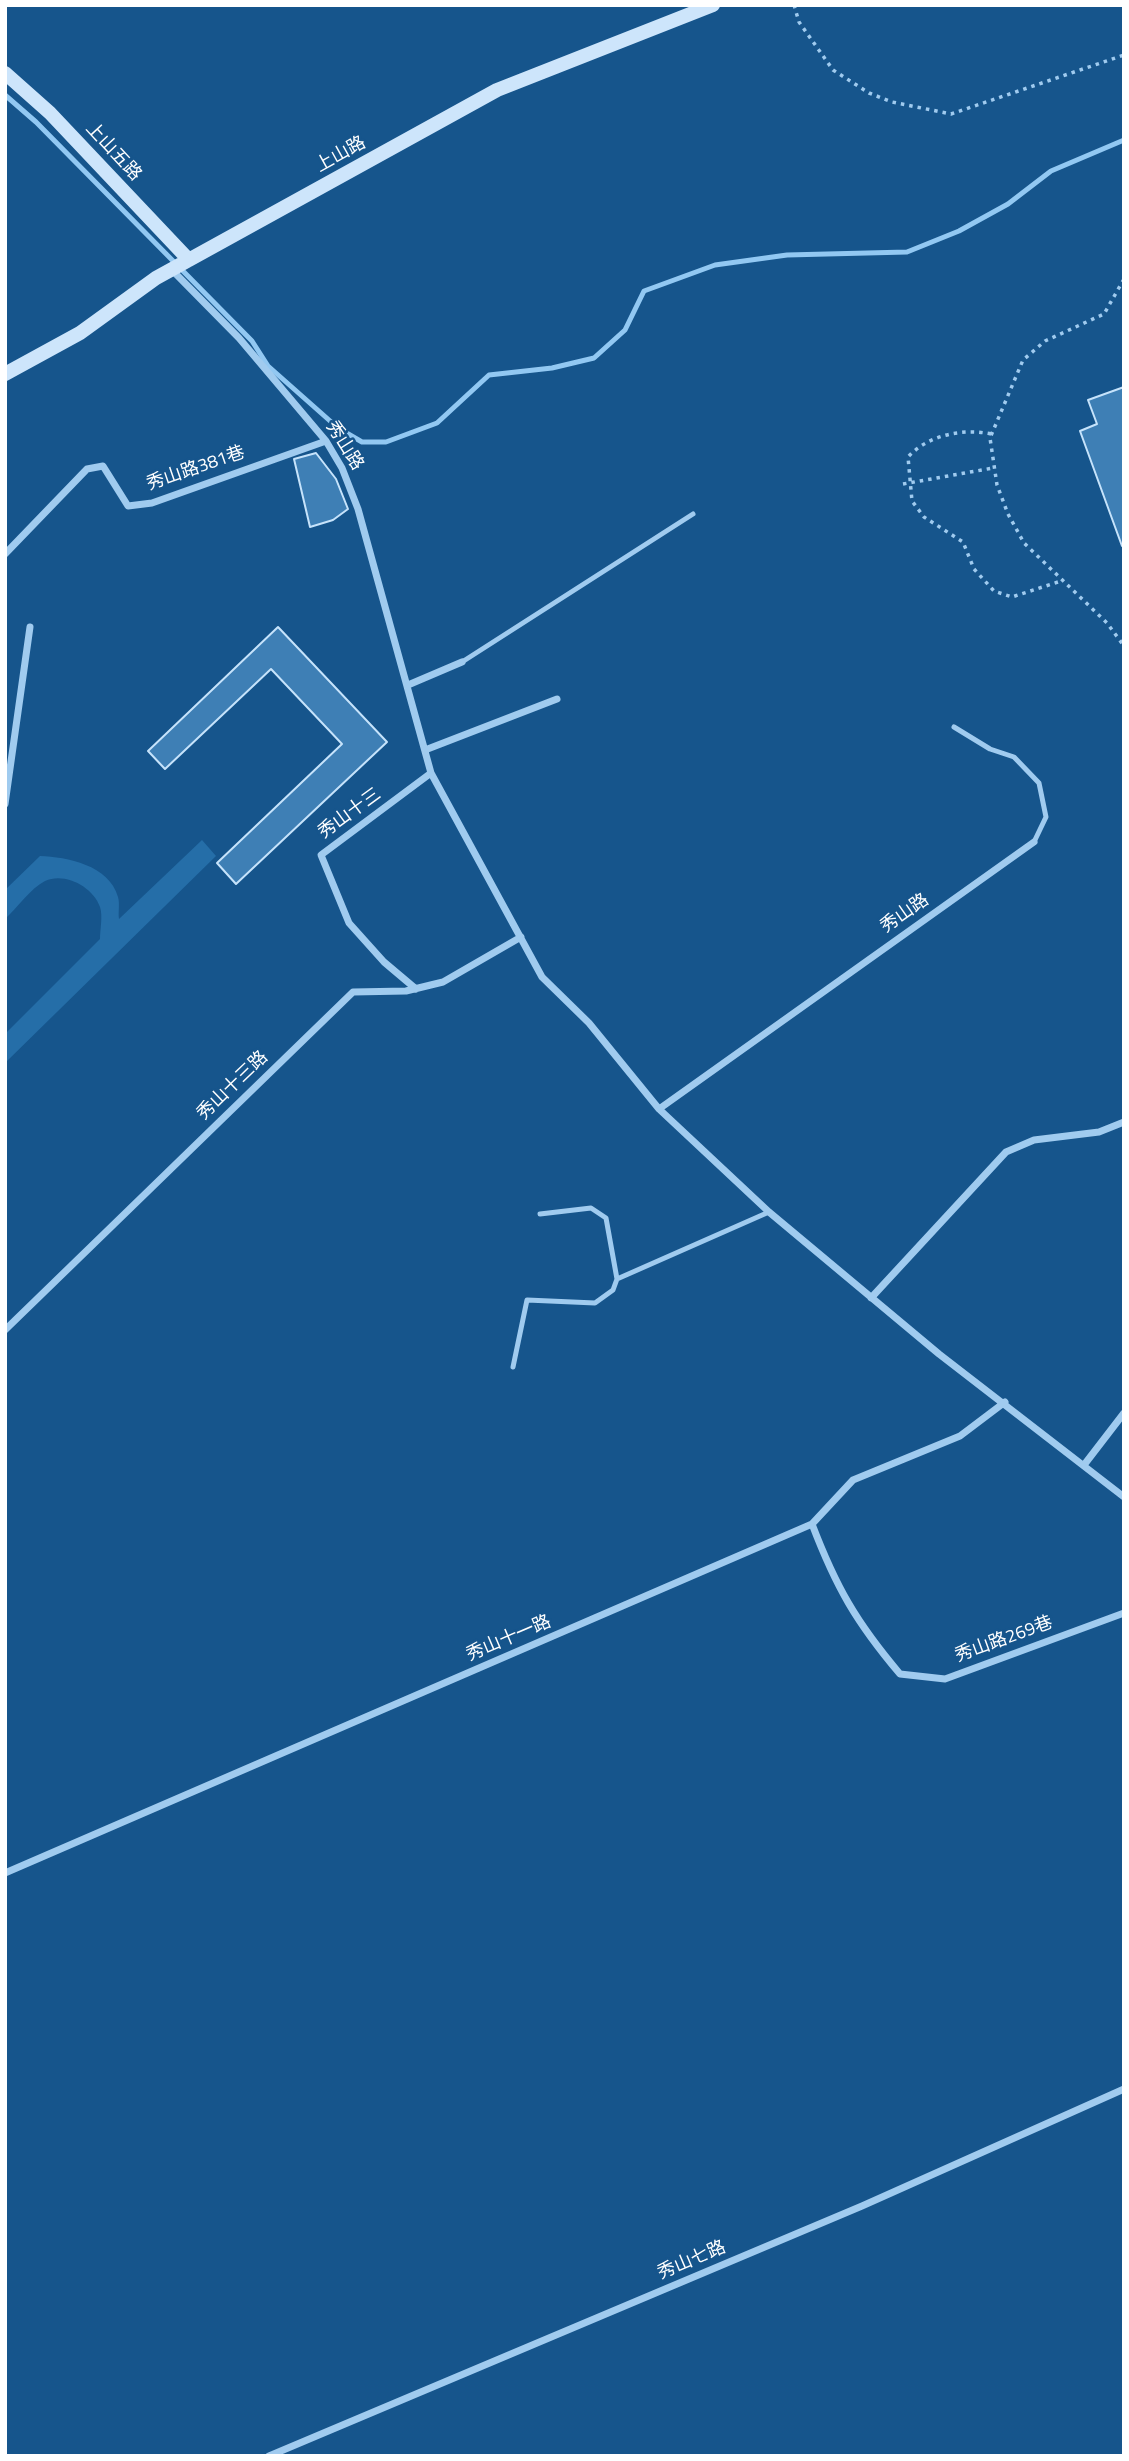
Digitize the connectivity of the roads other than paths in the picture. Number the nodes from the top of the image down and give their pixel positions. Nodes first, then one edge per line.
1 (713, 5) edge
2 (5, 73) edge
3 (180, 266) junction
4 (5, 374) edge
5 (326, 441) junction
6 (693, 514) dead end
7 (5, 554) edge
8 (30, 627) dead end
9 (462, 662) joint
10 (408, 685) junction
11 (557, 699) dead end
12 (954, 727) dead end
13 (425, 750) junction
14 (431, 773) junction
15 (5, 804) edge
16 (1034, 842) joint
17 (521, 937) junction
18 (416, 989) junction
19 (659, 1109) junction
20 (1124, 1122) edge
21 (769, 1212) junction
22 (540, 1214) dead end
23 (617, 1279) junction
24 (871, 1298) junction
25 (5, 1329) edge
26 (513, 1367) dead end
27 (1006, 1402) junction
28 (1124, 1413) edge
29 (1084, 1465) junction
30 (1124, 1497) edge
31 (812, 1524) junction
32 (1124, 1613) edge
33 (5, 1873) edge
34 (1124, 2089) edge
35 (269, 2456) edge

1 - 3 street, 上山路
2 - 3 street, 上山五路
3 - 4 street, 上山路
3 - 5 street, 秀山路
5 - 7 street, 秀山路381巷
5 - 10 street, 秀山路
6 - 9 lane
8 - 15 street
9 - 10 street
10 - 13 street, 秀山路
11 - 13 street
12 - 16 lane, 秀山路
13 - 14 street, 秀山路
14 - 17 street, 秀山路
14 - 18 street, 秀山十三
16 - 19 street, 秀山路
17 - 18 street, 秀山十三路
17 - 19 street, 秀山路
18 - 25 street, 秀山十三路
19 - 21 street, 秀山路
20 - 24 street
21 - 23 lane
21 - 24 street, 秀山路
22 - 23 lane
23 - 26 lane
24 - 27 street, 秀山路
27 - 29 street, 秀山路
27 - 31 street, 秀山十一路
28 - 29 street
29 - 30 street, 秀山路
31 - 32 street, 秀山路269巷
31 - 33 street, 秀山十一路
34 - 35 street, 秀山七路

